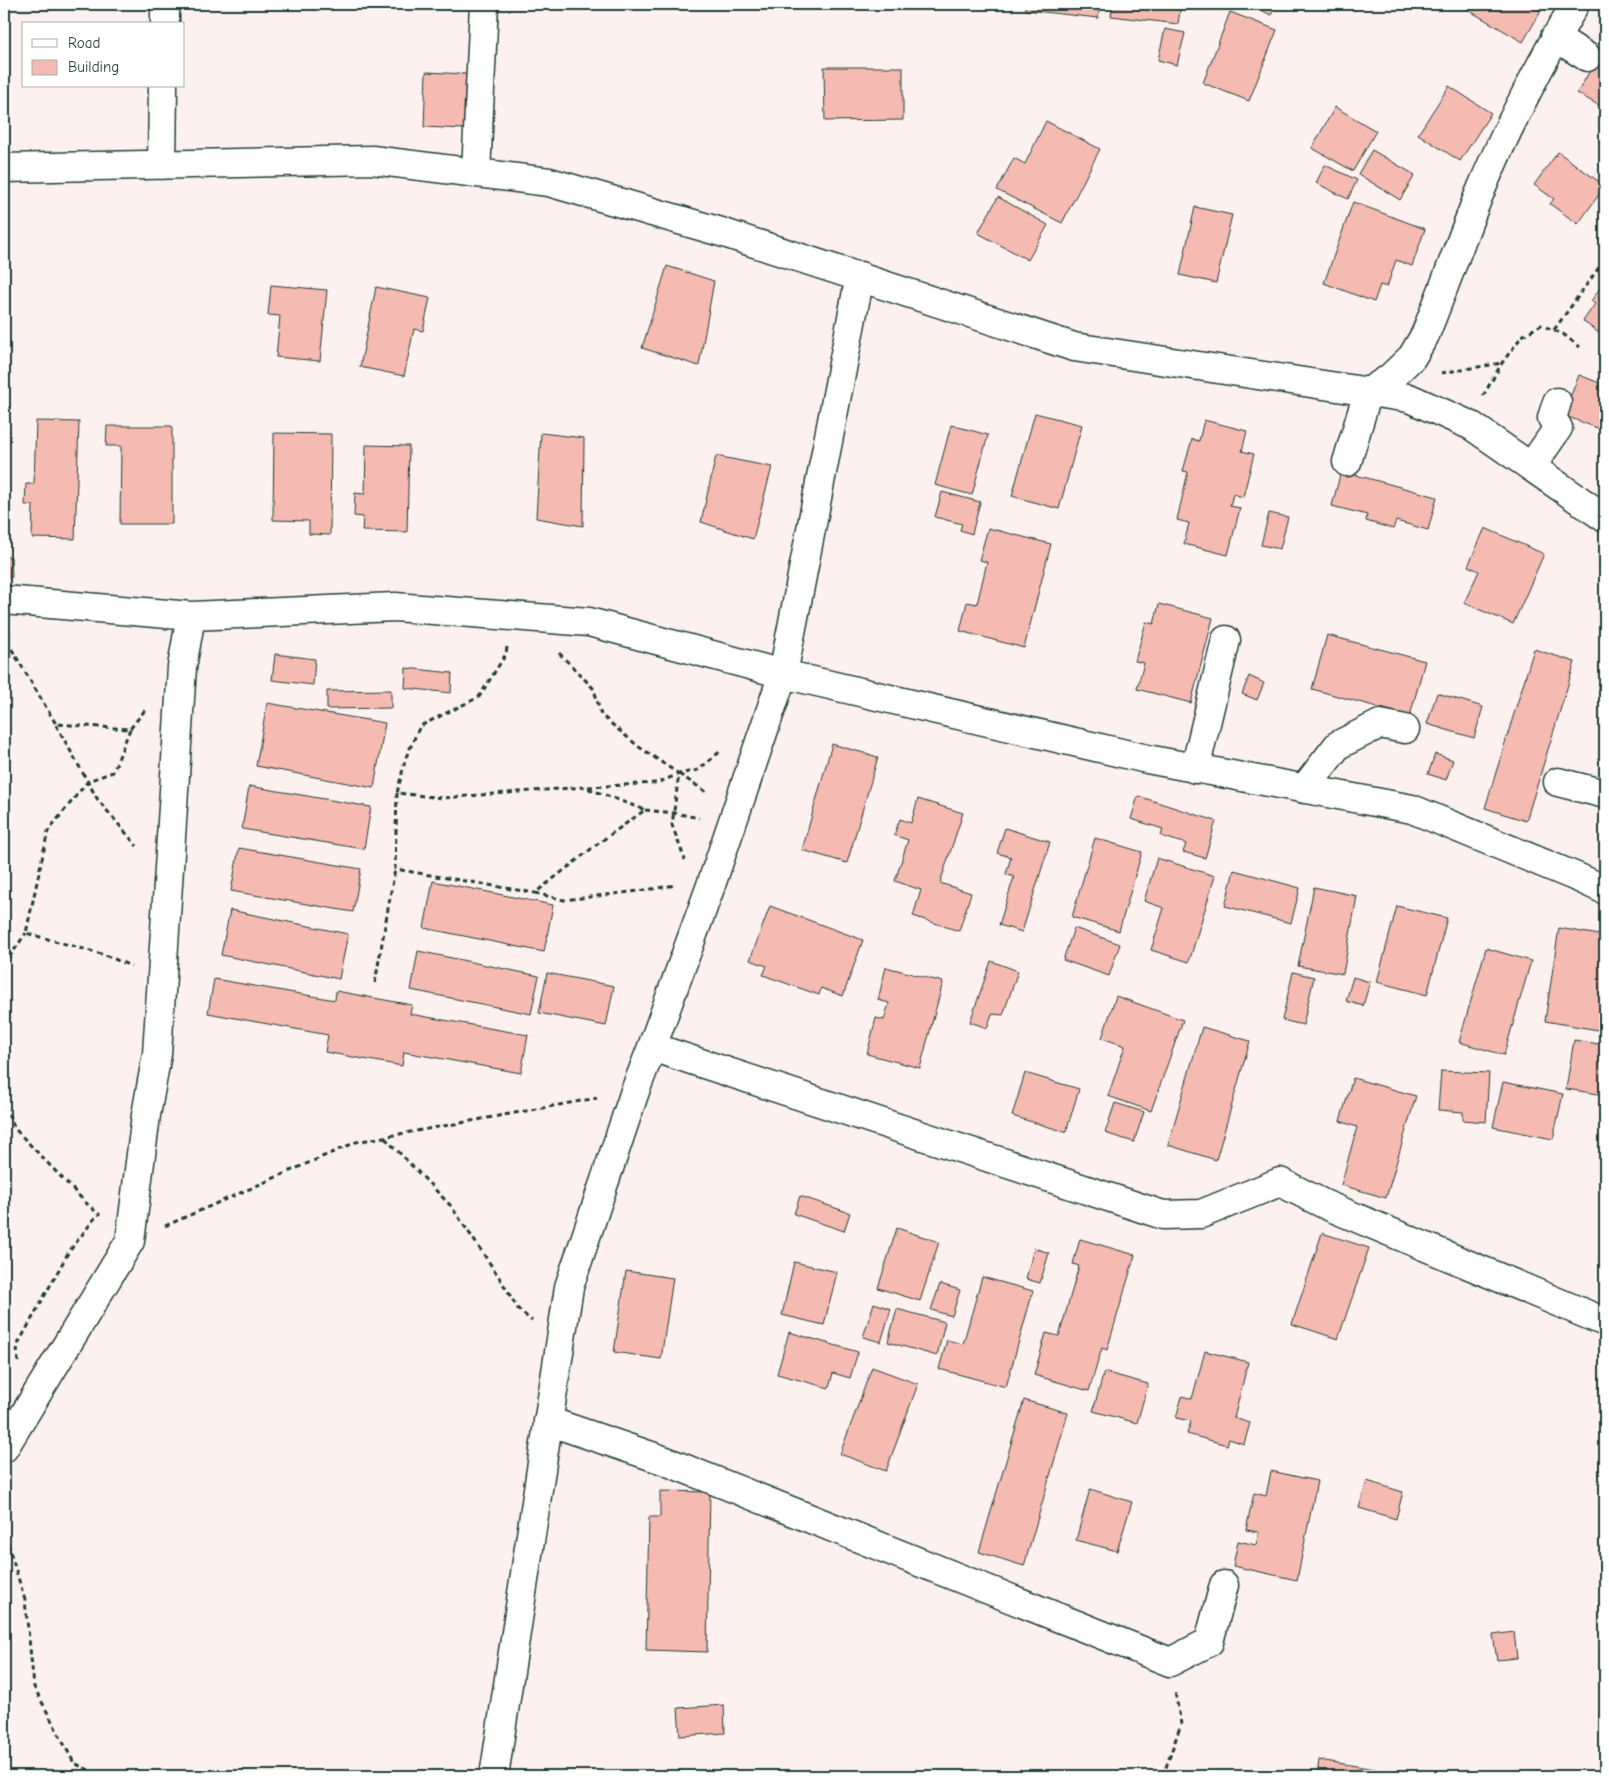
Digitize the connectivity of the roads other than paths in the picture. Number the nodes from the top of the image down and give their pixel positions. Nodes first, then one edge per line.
1 (165, 4) edge
2 (484, 4) edge
3 (1575, 4) edge
4 (165, 22) edge
5 (1555, 38) junction
6 (1587, 57) dead end
7 (163, 88) edge
8 (162, 165) junction
9 (4, 168) edge
10 (476, 173) junction
11 (860, 276) junction
12 (1368, 392) junction
13 (1557, 402) dead end
14 (1347, 462) dead end
15 (1531, 467) junction
16 (1605, 518) edge
17 (8, 601) edge
18 (190, 616) junction
19 (1226, 640) dead end
20 (783, 674) junction
21 (1405, 729) dead end
22 (1196, 768) junction
23 (1558, 782) dead end
24 (1304, 789) junction
25 (1605, 794) edge
26 (1605, 890) edge
27 (652, 1047) junction
28 (1605, 1322) edge
29 (548, 1421) junction
30 (4, 1448) edge
31 (1224, 1585) dead end
32 (494, 1776) edge

1 - 4 street
2 - 10 street
3 - 5 street
5 - 6 street
5 - 12 street
7 - 8 street
8 - 9 street
8 - 10 street
10 - 11 street
11 - 12 street
11 - 20 street
12 - 14 street
12 - 15 street
13 - 15 street
15 - 16 street
17 - 18 street
18 - 20 street
18 - 30 street
19 - 22 street
20 - 22 street
20 - 27 street
21 - 24 street
22 - 24 street
23 - 25 street
24 - 26 street
27 - 28 street
27 - 29 street
29 - 31 street
29 - 32 street

